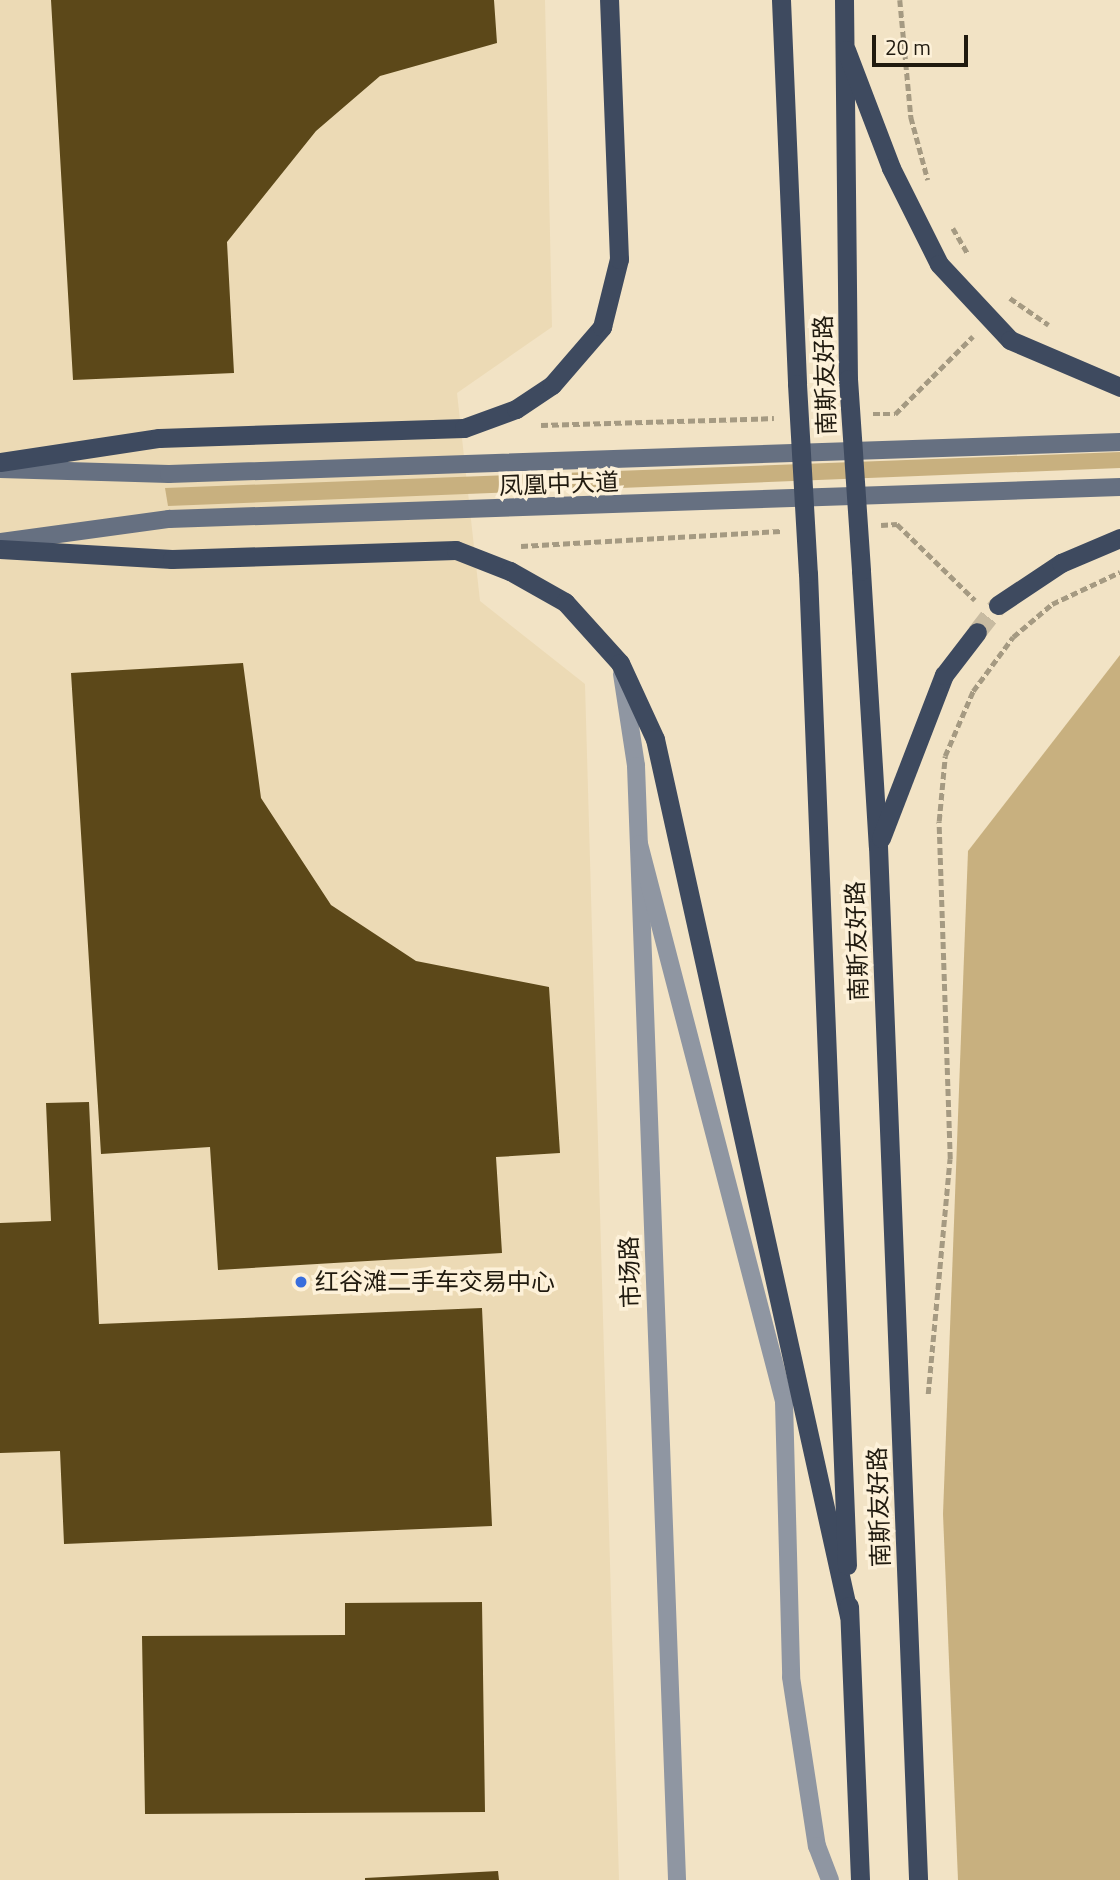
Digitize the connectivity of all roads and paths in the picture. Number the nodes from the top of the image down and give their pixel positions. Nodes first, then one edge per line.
1 (609, 0) edge
2 (781, 0) edge
3 (844, 0) edge
4 (900, 0) edge
5 (846, 50) junction
6 (931, 189) dead end
7 (949, 221) dead end
8 (976, 262) dead end
9 (1002, 289) dead end
10 (1053, 328) dead end
11 (976, 333) dead end
12 (1120, 387) edge
13 (867, 415) dead end
14 (784, 417) dead end
15 (534, 425) dead end
16 (1120, 442) edge
17 (0, 462) edge
18 (0, 469) edge
19 (1120, 486) edge
20 (869, 526) dead end
21 (786, 531) dead end
22 (1120, 538) edge
23 (0, 542) edge
24 (511, 547) dead end
25 (0, 549) edge
26 (1120, 572) edge
27 (991, 607) joint
28 (1003, 627) dead end
29 (977, 632) tunnel mouth
30 (1013, 637) junction
31 (620, 663) junction
32 (639, 844) junction
33 (878, 846) junction
34 (927, 1398) dead end
35 (849, 1616) junction
36 (677, 1880) edge
37 (830, 1880) edge
38 (860, 1880) edge
39 (918, 1880) edge

1 - 17 highway
2 - 35 highway, 南斯友好路, bridge
3 - 5 highway, 南斯友好路
4 - 6 path
5 - 12 highway
5 - 33 highway, 南斯友好路, bridge
7 - 8 path
9 - 10 path
11 - 13 path
14 - 15 path
16 - 18 main road, 凤凰中大道
19 - 23 main road, 凤凰中大道
20 - 27 path
21 - 24 path
22 - 27 highway
25 - 31 highway
26 - 30 path
28 - 30 path
29 - 33 highway
30 - 34 path
31 - 32 street, 市场路
31 - 35 highway
32 - 36 street, 市场路
32 - 37 street
33 - 39 highway, 南斯友好路
35 - 38 highway, 南斯友好路

